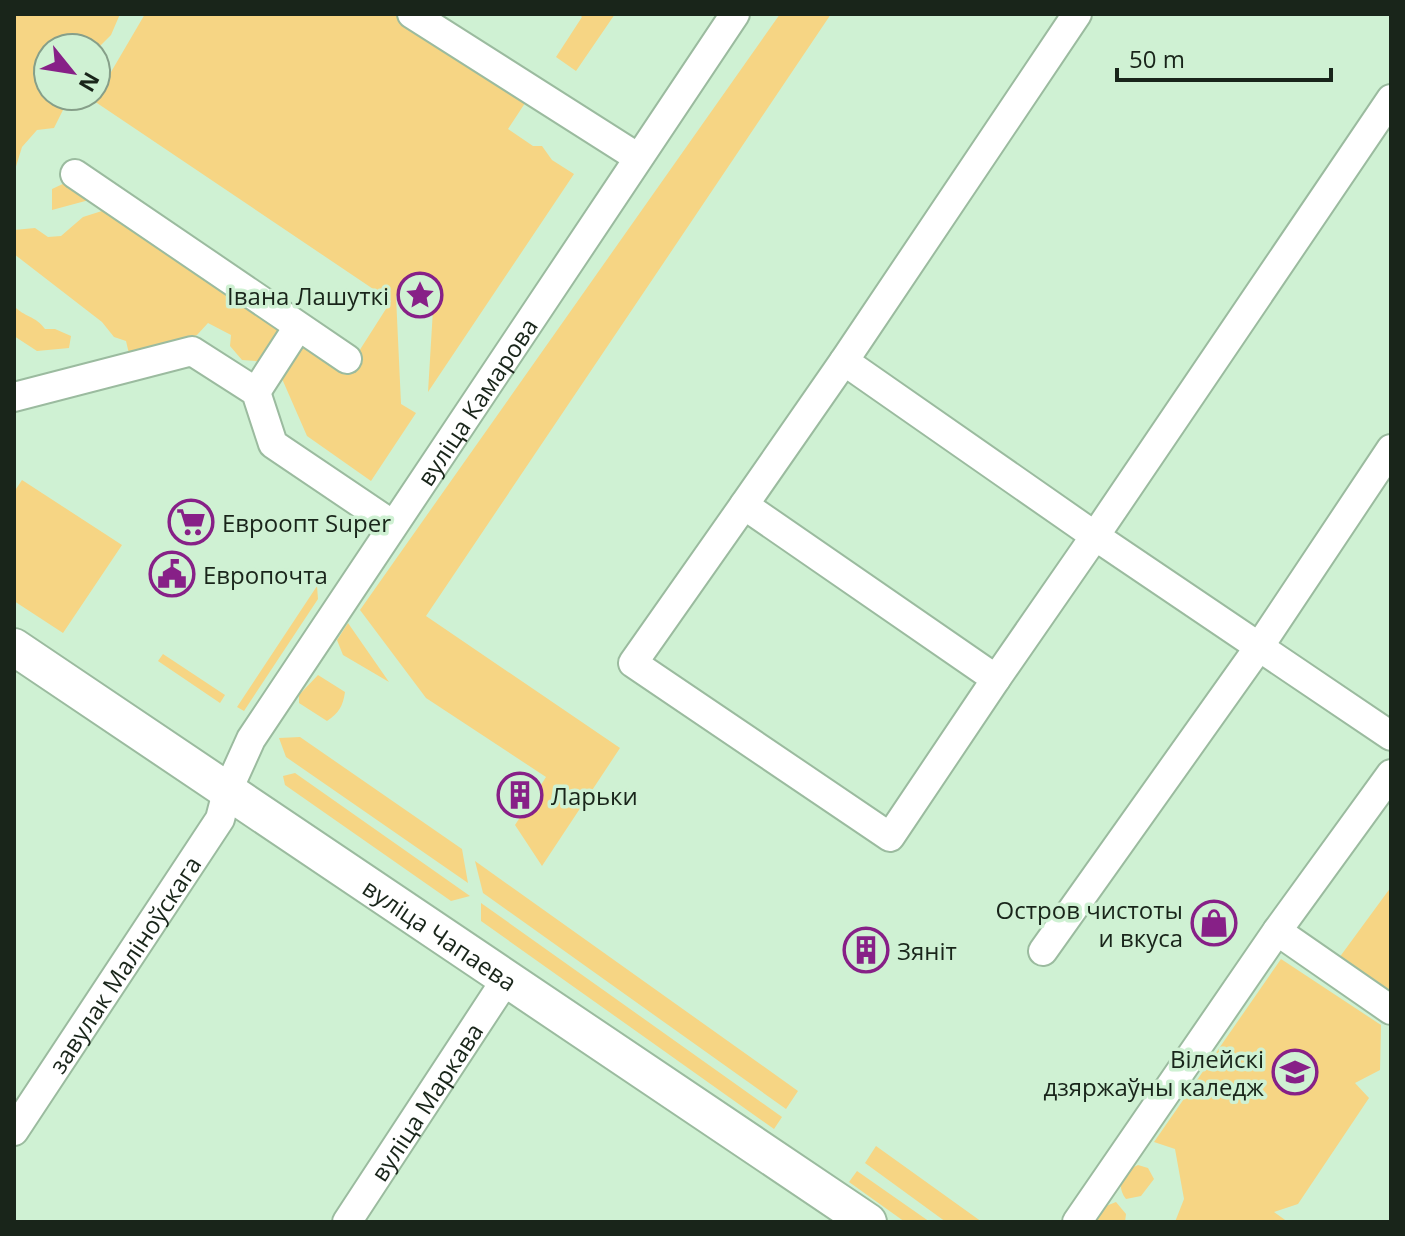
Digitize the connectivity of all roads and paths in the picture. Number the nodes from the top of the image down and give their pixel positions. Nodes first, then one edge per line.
1 (412, 14) edge
2 (735, 14) edge
3 (1077, 14) edge
4 (1391, 99) edge
5 (637, 157) junction
6 (75, 174) dead end
7 (298, 327) junction
8 (347, 359) dead end
9 (844, 361) junction
10 (256, 392) junction
11 (14, 397) edge
12 (1391, 449) edge
13 (744, 505) junction
14 (393, 525) junction
15 (1095, 536) junction
16 (14, 647) edge
17 (1259, 647) junction
18 (996, 679) junction
19 (1391, 736) edge
20 (1391, 774) edge
21 (227, 792) junction
22 (1277, 931) junction
23 (1043, 951) dead end
24 (505, 981) junction
25 (1391, 1010) edge
26 (14, 1131) edge
27 (347, 1222) edge
28 (868, 1222) edge
29 (1077, 1222) edge

1 - 5 street
2 - 5 street, вуліца Камарова
3 - 9 street
4 - 15 street
5 - 14 street, вуліца Камарова
6 - 7 street
7 - 8 street
7 - 10 street
9 - 13 street
9 - 15 street
10 - 11 street
10 - 14 street
12 - 17 street
13 - 18 street
13 - 18 street
14 - 21 street, вуліца Камарова
15 - 17 street
15 - 18 street
16 - 21 main road, вуліца Чапаева
17 - 19 street
17 - 23 street
20 - 22 street
21 - 24 main road, вуліца Чапаева
21 - 26 street, завулак Маліноўскага
22 - 25 street
22 - 29 street
24 - 27 street, вуліца Маркава
24 - 28 main road, вуліца Чапаева

